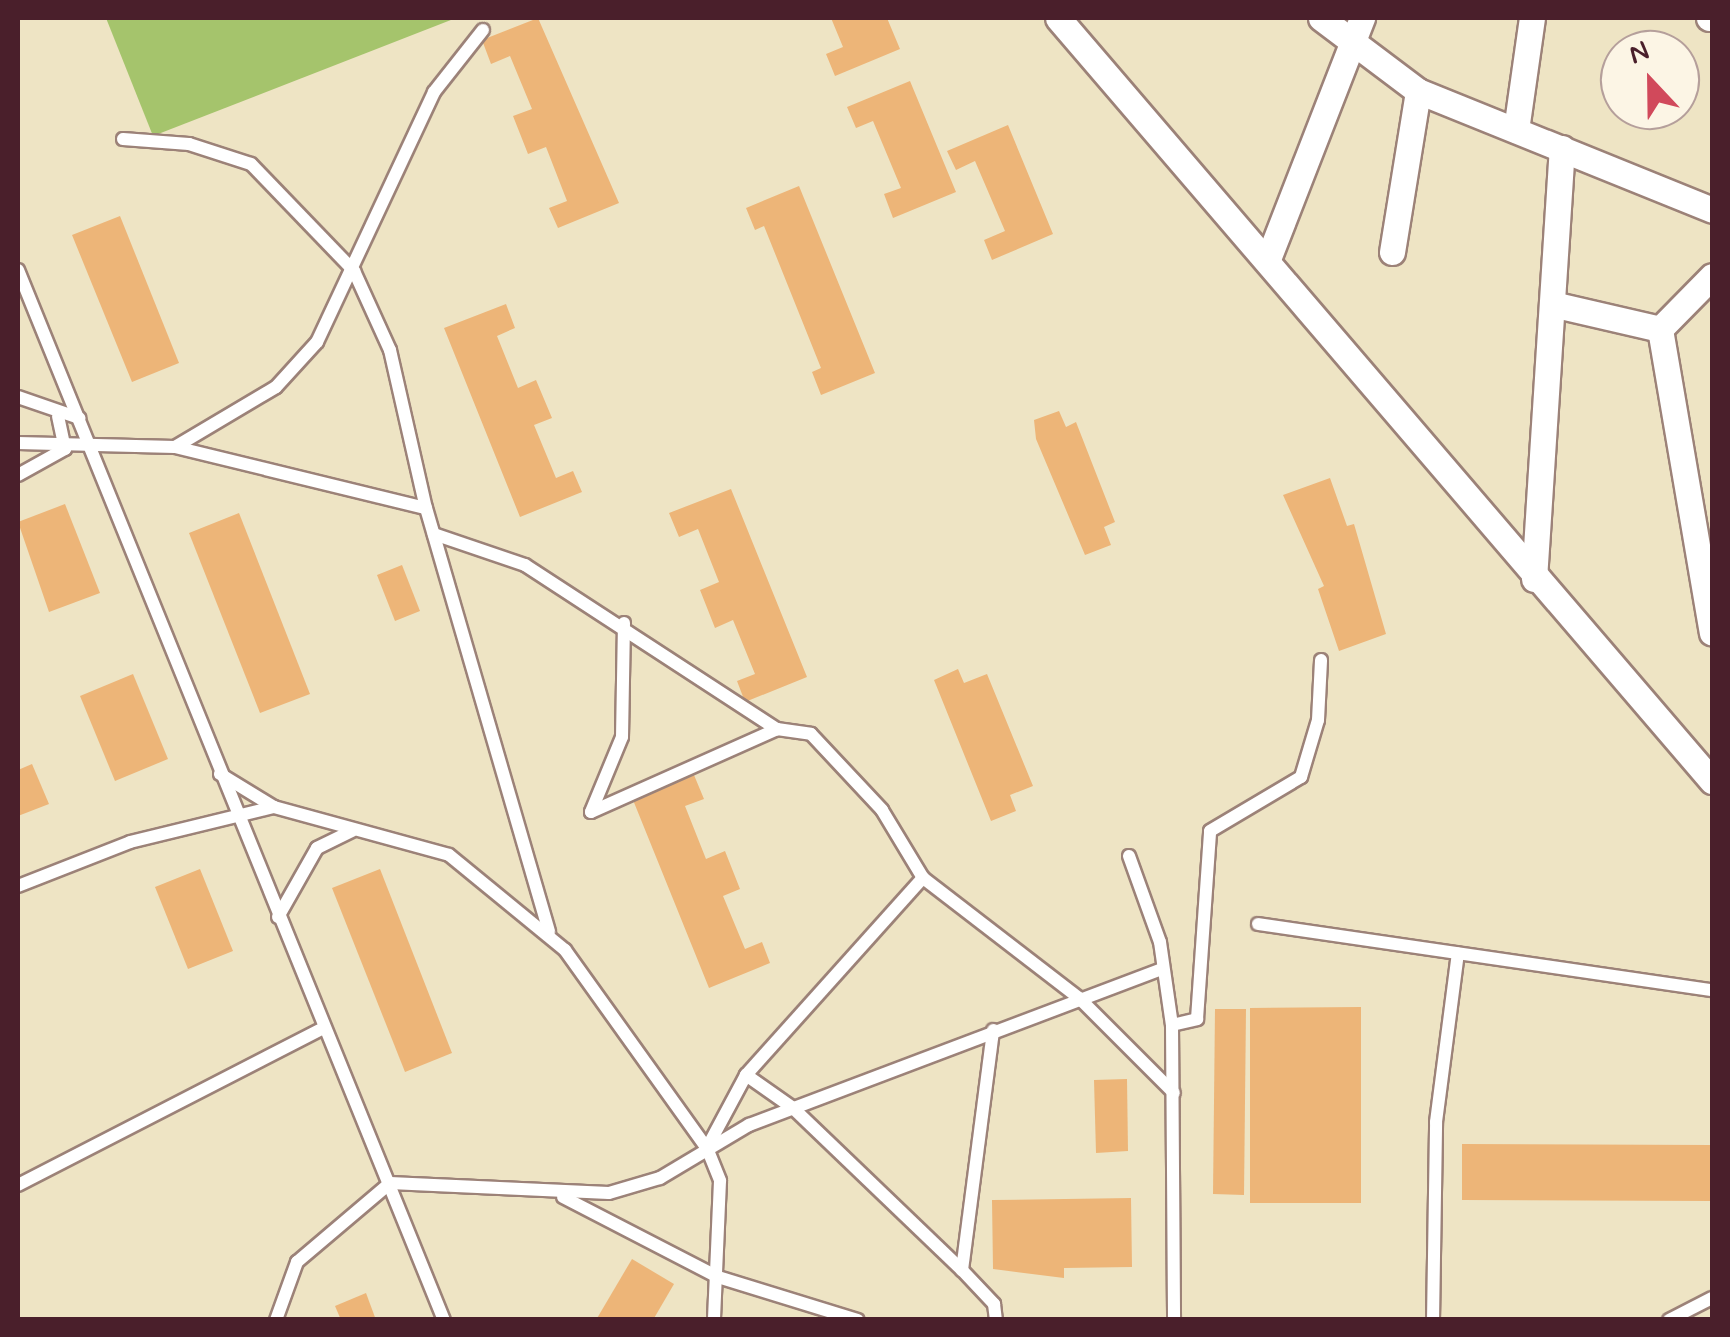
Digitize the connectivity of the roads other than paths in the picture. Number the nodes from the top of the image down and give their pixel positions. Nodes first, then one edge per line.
1 (1058, 18) edge
2 (1320, 18) edge
3 (1362, 18) edge
4 (1532, 18) edge
5 (483, 30) dead end
6 (1354, 49) junction
7 (1418, 90) junction
8 (1516, 130) junction
9 (123, 139) dead end
10 (1562, 148) junction
11 (1712, 210) edge
12 (1392, 252) dead end
13 (1268, 258) junction
14 (18, 270) edge
15 (354, 271) junction
16 (1712, 276) edge
17 (1552, 304) junction
18 (1660, 329) junction
19 (18, 397) edge
20 (58, 417) junction
21 (79, 418) junction
22 (18, 443) edge
23 (174, 447) junction
24 (92, 448) junction
25 (65, 449) junction
26 (18, 475) edge
27 (426, 508) junction
28 (434, 534) junction
29 (1534, 579) junction
30 (624, 623) junction
31 (1712, 633) edge
32 (1320, 660) dead end
33 (777, 729) junction
34 (220, 774) junction
35 (1712, 781) edge
36 (274, 807) junction
37 (234, 812) junction
38 (352, 832) junction
39 (1130, 856) dead end
40 (923, 878) junction
41 (18, 886) edge
42 (278, 917) junction
43 (1258, 924) dead end
44 (548, 932) junction
45 (1458, 953) junction
46 (1162, 969) junction
47 (1712, 990) edge
48 (1079, 998) junction
49 (1172, 1024) junction
50 (324, 1028) junction
51 (993, 1030) junction
52 (746, 1074) junction
53 (1174, 1093) junction
54 (793, 1108) junction
55 (707, 1148) junction
56 (390, 1182) junction
57 (18, 1185) edge
58 (560, 1196) junction
59 (962, 1270) junction
60 (718, 1277) junction
61 (1712, 1298) edge
62 (1670, 1319) edge
63 (276, 1320) edge
64 (444, 1320) edge
65 (714, 1320) edge
66 (858, 1320) edge
67 (996, 1320) edge
68 (1174, 1320) edge
69 (1433, 1320) edge

1 - 13 street
2 - 6 street
3 - 6 street
4 - 8 street
5 - 15 lane
6 - 7 street
6 - 13 street
7 - 8 street
7 - 12 street
8 - 10 street
9 - 15 lane
10 - 11 street
10 - 17 street
13 - 29 street
14 - 21 lane
15 - 23 lane
15 - 27 lane
16 - 18 street
17 - 18 street
17 - 29 street
18 - 31 street
19 - 20 lane
20 - 21 lane
20 - 25 lane
21 - 24 lane
22 - 25 lane
23 - 24 lane
23 - 27 lane
24 - 25 lane
24 - 34 lane
25 - 26 lane
27 - 28 lane
28 - 30 lane
28 - 44 lane
29 - 35 street
30 - 33 lane
30 - 33 lane
32 - 49 lane
33 - 40 lane
34 - 36 lane
34 - 37 lane
36 - 37 lane
36 - 38 lane
37 - 41 lane
37 - 42 lane
38 - 42 lane
38 - 44 lane
39 - 46 lane
40 - 48 lane
40 - 52 lane
42 - 50 lane
43 - 45 lane
44 - 55 lane
45 - 47 lane
45 - 69 lane
46 - 48 lane
46 - 49 lane
48 - 51 lane
48 - 53 lane
49 - 53 lane
50 - 56 lane
50 - 57 lane
51 - 54 lane
51 - 59 lane
52 - 54 lane
52 - 55 lane
53 - 68 lane
54 - 55 lane
54 - 59 lane
55 - 58 lane
55 - 60 lane
56 - 58 lane
56 - 63 lane
56 - 64 lane
58 - 60 lane
59 - 67 lane
60 - 65 lane
60 - 66 lane
61 - 62 lane

